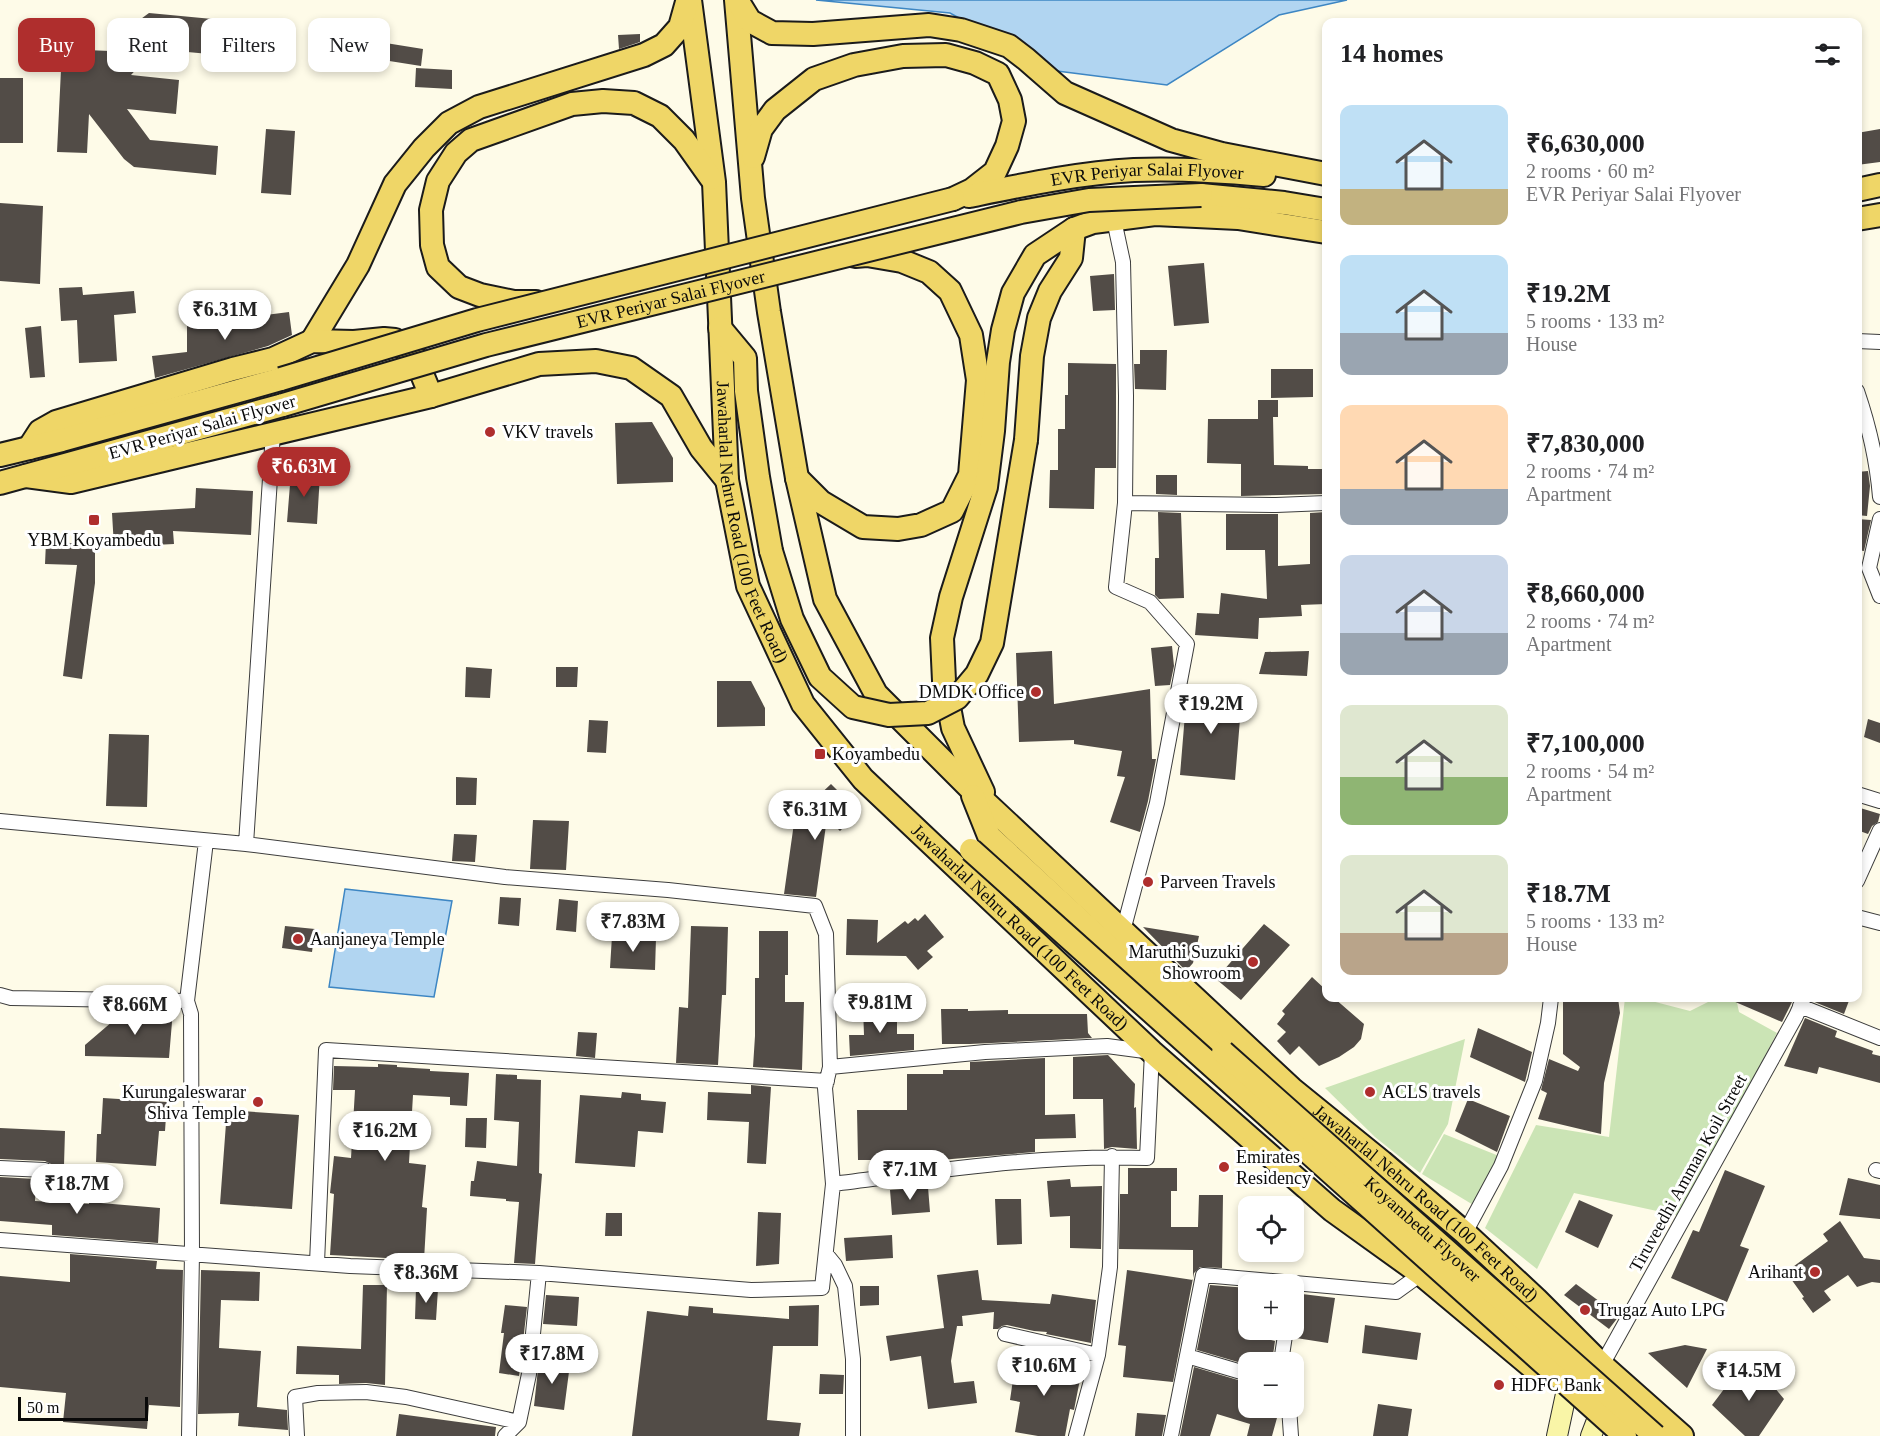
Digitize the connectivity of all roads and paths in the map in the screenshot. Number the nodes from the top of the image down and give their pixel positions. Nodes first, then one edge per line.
1 (688, 0) edge
2 (737, 0) edge
3 (750, 168) junction
4 (1322, 173) edge
5 (714, 182) junction
6 (1322, 183) edge
7 (1880, 185) edge
8 (1862, 189) edge
9 (953, 200) junction
10 (1322, 209) edge
11 (1880, 215) edge
12 (1862, 218) edge
13 (1114, 220) junction
14 (1074, 229) junction
15 (1322, 231) edge
16 (838, 256) junction
17 (549, 302) junction
18 (720, 328) junction
19 (1862, 340) edge
20 (312, 341) junction
21 (1880, 342) edge
22 (431, 396) junction
23 (1862, 407) edge
24 (273, 434) junction
25 (29, 448) junction
26 (0, 455) edge
27 (26, 476) junction
28 (797, 478) junction
29 (727, 480) junction
30 (0, 483) edge
31 (1880, 497) edge
32 (1125, 503) junction
33 (1322, 503) edge
34 (1880, 519) edge
35 (1863, 566) edge
36 (1880, 596) edge
37 (970, 789) junction
38 (1862, 796) edge
39 (1880, 801) edge
40 (990, 807) junction
41 (0, 821) edge
42 (1880, 831) edge
43 (923, 836) junction
44 (206, 841) junction
45 (246, 844) junction
46 (1862, 870) edge
47 (1862, 918) edge
48 (1880, 923) edge
49 (1123, 931) junction
50 (0, 995) edge
51 (187, 1001) junction
52 (1551, 1002) edge
53 (1802, 1002) edge
54 (1880, 1038) edge
55 (1152, 1052) junction
56 (828, 1074) junction
57 (1112, 1156) junction
58 (1382, 1162) junction
59 (0, 1168) edge
60 (45, 1170) dead end
61 (833, 1184) junction
62 (1332, 1210) junction
63 (1465, 1233) junction
64 (0, 1240) edge
65 (192, 1253) junction
66 (826, 1254) junction
67 (317, 1263) junction
68 (539, 1273) junction
69 (1421, 1274) junction
70 (1238, 1279) edge
71 (1304, 1286) edge
72 (1005, 1334) dead end
73 (1098, 1354) junction
74 (1187, 1356) junction
75 (1602, 1365) junction
76 (1238, 1371) edge
77 (1566, 1394) junction
78 (1290, 1418) edge
79 (519, 1422) junction
80 (1599, 1432) edge
81 (189, 1436) edge
82 (297, 1436) edge
83 (505, 1436) edge
84 (853, 1436) edge
85 (1076, 1436) edge
86 (1171, 1436) edge
87 (1291, 1436) edge
88 (1557, 1436) edge
89 (1625, 1436) edge
90 (1655, 1436) edge
91 (1682, 1436) edge

1 - 5 main road, Jawaharlal Nehru Road (100 Feet Road)
1 - 20 main road
2 - 3 main road, Jawaharlal Nehru Road (100 Feet Road)
2 - 4 main road
3 - 9 main road
3 - 28 main road, Jawaharlal Nehru Road (100 Feet Road)
5 - 17 main road, bridge
5 - 18 main road, Jawaharlal Nehru Road (100 Feet Road)
6 - 9 main road, EVR Periyar Salai Flyover
7 - 8 main road
9 - 17 main road, EVR Periyar Salai Flyover, bridge
10 - 16 main road, EVR Periyar Salai Flyover, bridge
11 - 12 main road
13 - 14 main road
13 - 15 main road
13 - 32 street
14 - 18 main road, bridge
14 - 40 main road
16 - 27 main road, EVR Periyar Salai Flyover, bridge
16 - 28 main road, bridge
17 - 25 main road, EVR Periyar Salai Flyover, bridge
18 - 29 main road, Jawaharlal Nehru Road (100 Feet Road)
19 - 21 street
20 - 22 main road
20 - 25 main road
22 - 24 main road
22 - 29 main road
23 - 31 street
24 - 27 main road
24 - 45 street
25 - 26 main road, EVR Periyar Salai Flyover
27 - 30 main road, EVR Periyar Salai Flyover
28 - 37 main road, Jawaharlal Nehru Road (100 Feet Road)
29 - 43 main road, Jawaharlal Nehru Road (100 Feet Road)
32 - 33 street
32 - 49 street
34 - 35 street
35 - 36 street
37 - 40 main road, Jawaharlal Nehru Road (100 Feet Road)
37 - 90 main road, Koyambedu Flyover, bridge
38 - 39 street
40 - 49 main road, Jawaharlal Nehru Road (100 Feet Road)
41 - 44 street
42 - 46 street
43 - 55 main road, Jawaharlal Nehru Road (100 Feet Road)
43 - 89 main road, Koyambedu Flyover, bridge
44 - 45 street
44 - 51 street
45 - 56 street
47 - 48 street
49 - 58 main road, Jawaharlal Nehru Road (100 Feet Road)
50 - 51 street
51 - 65 street
52 - 63 street
53 - 54 street
53 - 75 street, Tiruveedhi Amman Koil Street
55 - 56 street
55 - 57 street
55 - 62 main road, Jawaharlal Nehru Road (100 Feet Road)
56 - 61 street
56 - 67 street
57 - 61 street
57 - 73 street
58 - 62 main road
58 - 63 main road, Jawaharlal Nehru Road (100 Feet Road)
59 - 60 street
61 - 66 street
62 - 69 main road, Jawaharlal Nehru Road (100 Feet Road)
63 - 75 main road, Jawaharlal Nehru Road (100 Feet Road)
64 - 65 street
65 - 67 street
65 - 81 street
66 - 68 street
66 - 84 street
67 - 68 street
68 - 79 street
69 - 71 street
69 - 77 main road, Jawaharlal Nehru Road (100 Feet Road)
70 - 74 street
72 - 73 street
73 - 85 street
74 - 76 street
74 - 86 street
75 - 91 main road, Jawaharlal Nehru Road (100 Feet Road)
77 - 80 main road, Jawaharlal Nehru Road (100 Feet Road)
77 - 88 main road
78 - 87 street
79 - 82 street
79 - 83 street

